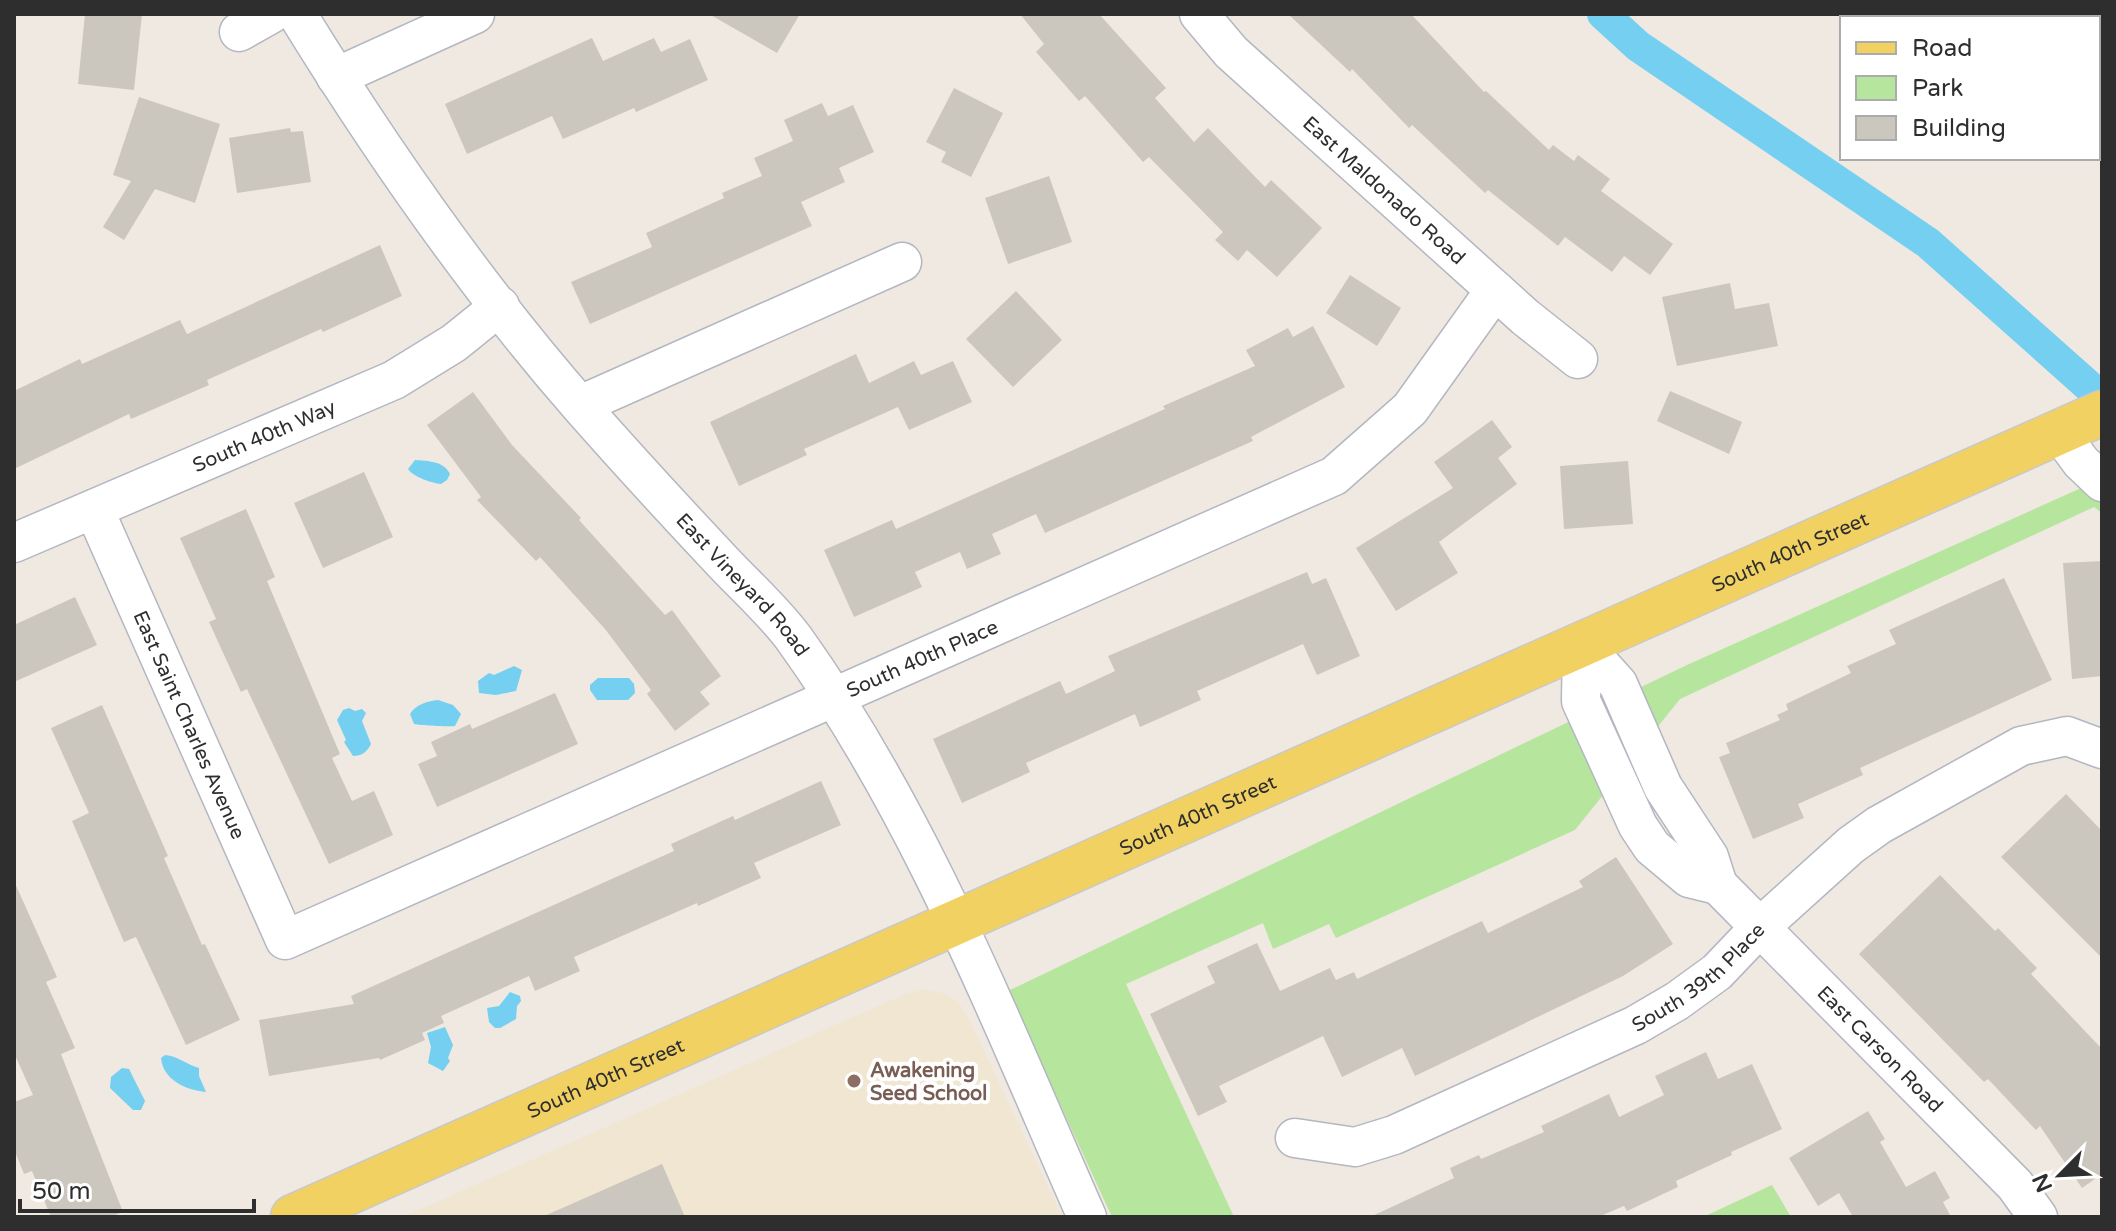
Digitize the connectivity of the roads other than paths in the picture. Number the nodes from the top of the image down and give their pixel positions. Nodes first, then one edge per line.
1 (297, 14) edge
2 (475, 14) edge
3 (1199, 14) edge
4 (336, 77) junction
5 (902, 262) dead end
6 (1495, 290) junction
7 (500, 306) junction
8 (1578, 359) dead end
9 (580, 405) junction
10 (2102, 413) edge
11 (2059, 432) junction
12 (2102, 482) edge
13 (94, 509) junction
14 (14, 543) edge
15 (1582, 644) junction
16 (836, 698) junction
17 (2102, 749) edge
18 (1663, 787) junction
19 (1628, 805) junction
20 (1718, 885) junction
21 (956, 923) junction
22 (1759, 928) junction
23 (285, 940) joint
24 (1295, 1138) dead end
25 (293, 1217) edge
26 (1087, 1217) edge
27 (2038, 1217) edge

1 - 4 street, East Vineyard Road
2 - 4 street
3 - 6 street, East Maldonado Road
4 - 7 street, East Vineyard Road
5 - 9 street
6 - 8 street, East Maldonado Road
6 - 16 street, South 40th Place
7 - 9 street, East Vineyard Road
7 - 13 street, South 40th Way
9 - 16 street, East Vineyard Road
10 - 11 main road, South 40th Street
11 - 12 street
11 - 15 main road, South 40th Street
13 - 14 street, South 40th Way
13 - 23 street, East Saint Charles Avenue
15 - 18 street, East Carson Road
15 - 19 street, East Carson Road
15 - 21 main road, South 40th Street
16 - 21 street, East Vineyard Road
16 - 23 street, South 40th Place
17 - 22 street, South 39th Place
18 - 19 street
18 - 20 street, East Carson Road
19 - 20 street, East Carson Road
20 - 22 street, East Carson Road
21 - 25 main road, South 40th Street
21 - 26 street, East Vineyard Road
22 - 24 street, South 39th Place
22 - 27 street, East Carson Road

